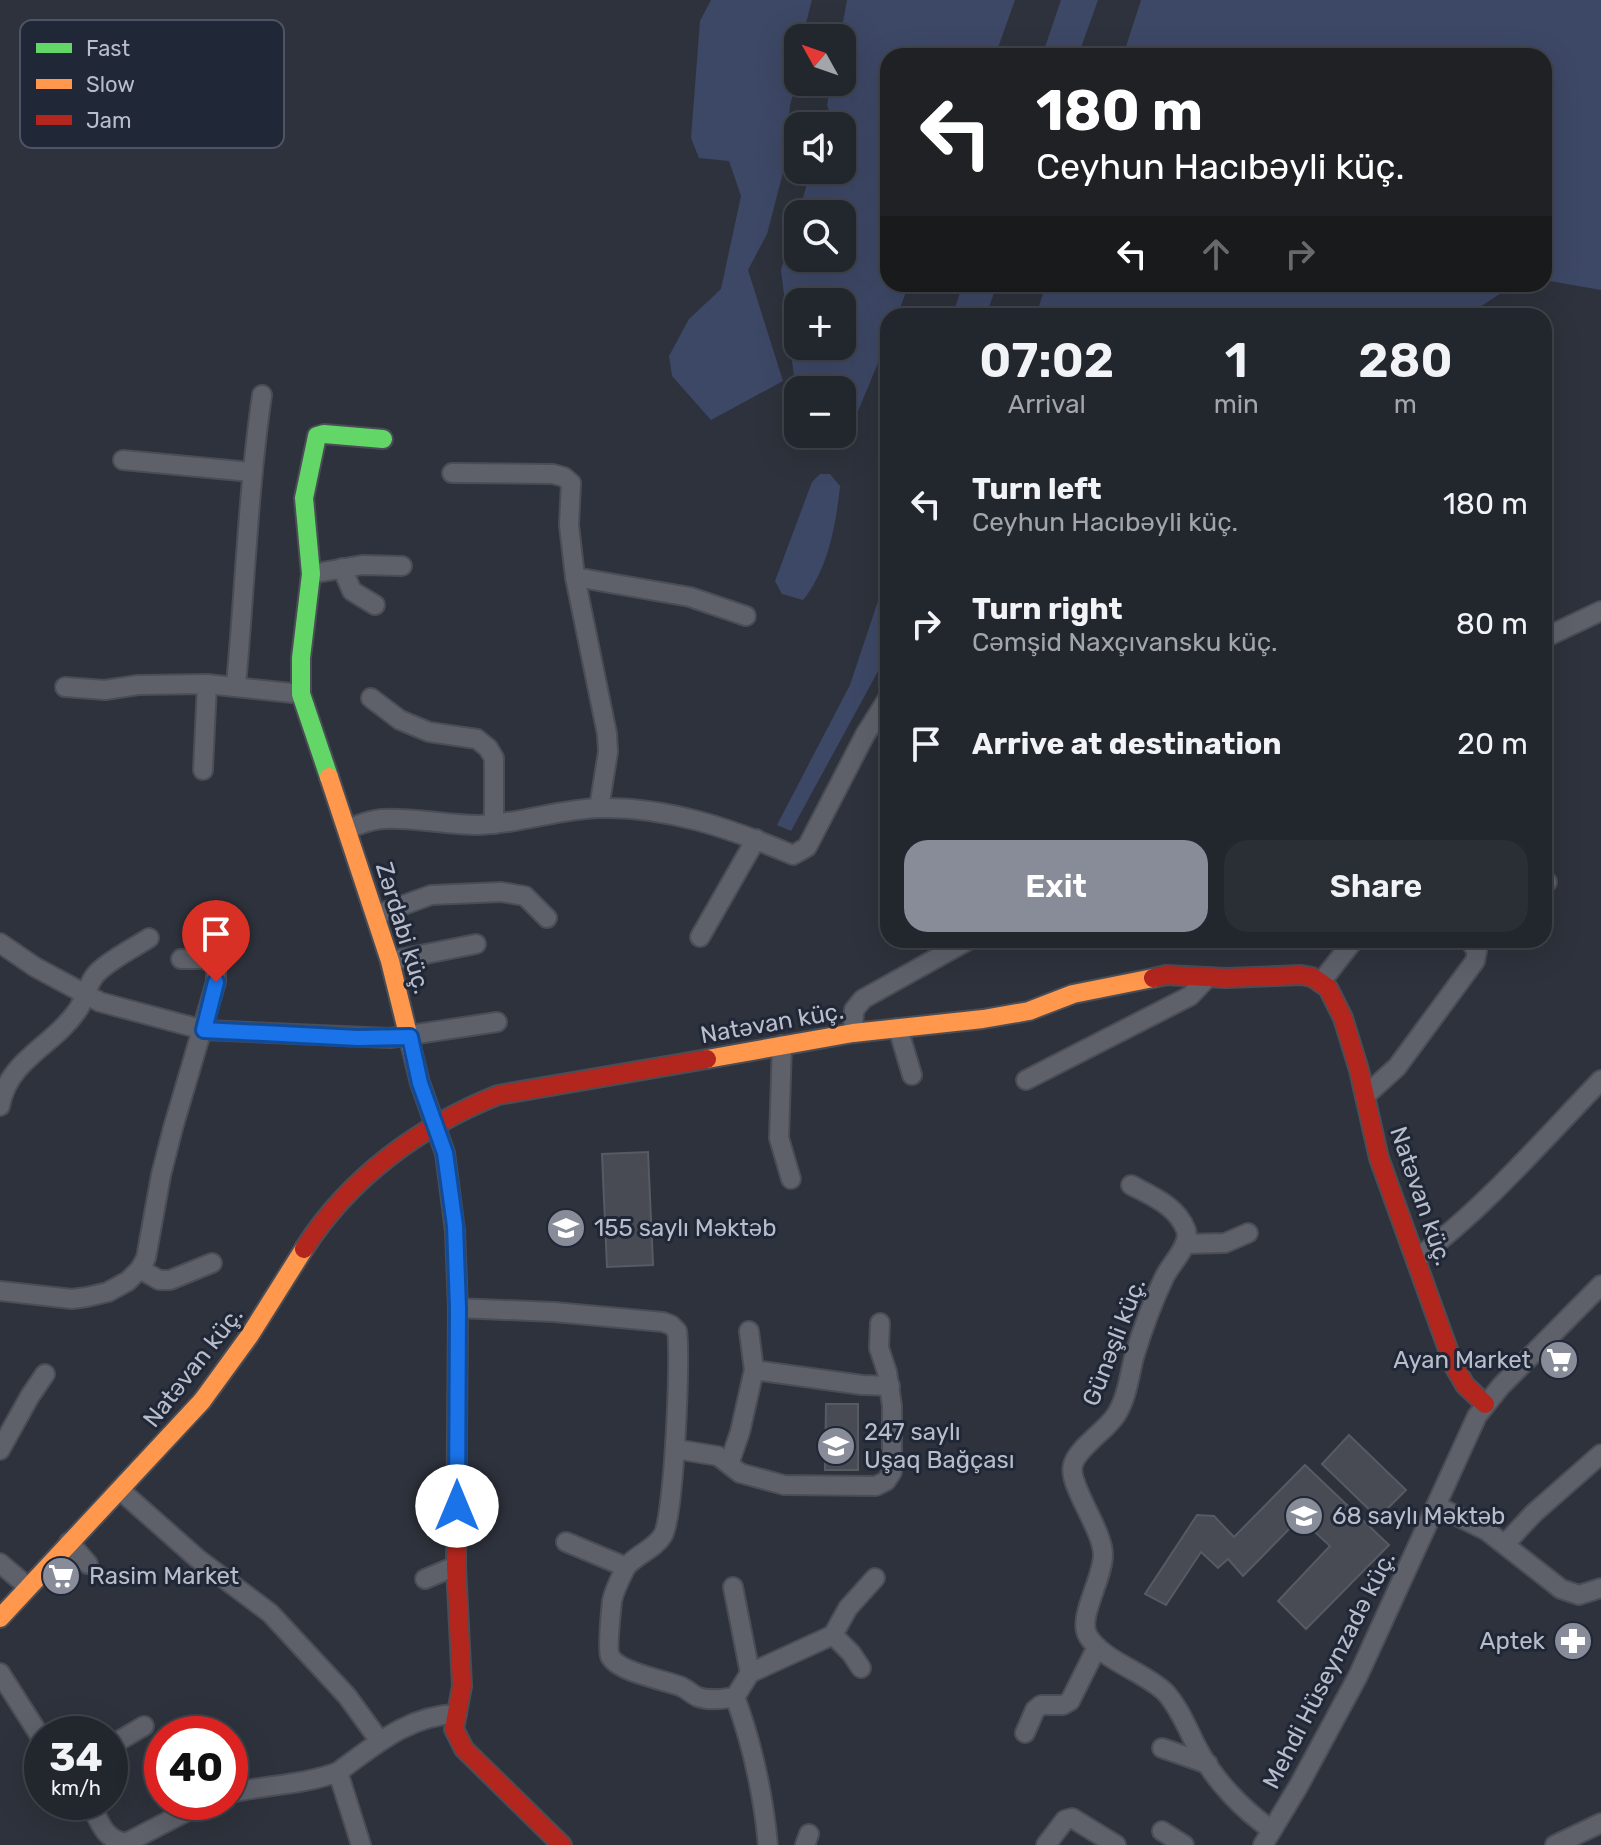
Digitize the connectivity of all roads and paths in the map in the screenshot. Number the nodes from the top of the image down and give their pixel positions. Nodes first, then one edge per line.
1 (262, 395) dead end
2 (383, 439) dead end
3 (123, 460) dead end
4 (251, 472) junction
5 (452, 473) dead end
6 (402, 566) dead end
7 (342, 568) junction
8 (311, 574) junction
9 (575, 577) junction
10 (375, 605) dead end
11 (1601, 611) edge
12 (746, 616) dead end
13 (1552, 634) edge
14 (207, 684) junction
15 (236, 685) junction
16 (65, 687) dead end
17 (301, 694) junction
18 (371, 698) dead end
19 (880, 711) edge
20 (203, 770) dead end
21 (599, 808) junction
22 (494, 824) junction
23 (347, 829) junction
24 (756, 839) junction
25 (376, 915) junction
26 (547, 918) dead end
27 (700, 937) dead end
28 (149, 938) dead end
29 (0, 943) edge
30 (476, 944) dead end
31 (955, 948) edge
32 (1348, 948) edge
33 (1475, 948) edge
34 (181, 959) dead end
35 (390, 961) junction
36 (1208, 977) junction
37 (1321, 982) junction
38 (86, 995) junction
39 (497, 1022) dead end
40 (898, 1028) junction
41 (204, 1030) junction
42 (853, 1033) junction
43 (410, 1037) junction
44 (782, 1045) junction
45 (912, 1075) dead end
46 (1026, 1080) dead end
47 (1601, 1080) edge
48 (1365, 1096) junction
49 (0, 1106) edge
50 (436, 1124) junction
51 (791, 1179) dead end
52 (1131, 1185) dead end
53 (1248, 1233) dead end
54 (1185, 1244) junction
55 (1417, 1258) junction
56 (212, 1263) dead end
57 (140, 1269) junction
58 (1601, 1285) edge
59 (0, 1291) edge
60 (458, 1308) junction
61 (880, 1323) dead end
62 (749, 1331) dead end
63 (754, 1370) junction
64 (45, 1374) dead end
65 (890, 1386) junction
66 (1485, 1404) junction
67 (675, 1449) junction
68 (0, 1450) edge
69 (1601, 1454) edge
70 (729, 1464) junction
71 (120, 1490) junction
72 (1437, 1506) junction
73 (69, 1542) junction
74 (566, 1542) dead end
75 (1505, 1544) junction
76 (0, 1563) edge
77 (88, 1564) dead end
78 (456, 1566) junction
79 (626, 1567) junction
80 (875, 1578) dead end
81 (425, 1579) dead end
82 (27, 1586) junction
83 (733, 1587) dead end
84 (1601, 1588) edge
85 (0, 1618) edge
86 (833, 1635) junction
87 (1097, 1647) junction
88 (861, 1668) dead end
89 (0, 1673) edge
90 (750, 1673) junction
91 (735, 1697) junction
92 (457, 1714) junction
93 (27, 1716) edge
94 (144, 1726) dead end
95 (1025, 1733) dead end
96 (128, 1735) edge
97 (379, 1740) junction
98 (1162, 1748) dead end
99 (1208, 1764) junction
100 (338, 1772) junction
101 (248, 1789) edge
102 (98, 1820) edge
103 (172, 1820) edge
104 (1601, 1823) edge
105 (1162, 1831) dead end
106 (1267, 1838) edge
107 (127, 1844) edge
108 (361, 1845) edge
109 (562, 1845) edge
110 (768, 1845) edge
111 (1046, 1845) edge
112 (1116, 1845) edge
113 (1184, 1845) edge
114 (1556, 1845) edge

1 - 4 street
2 - 8 street, Zərdabi küç.
3 - 4 street
4 - 15 street
5 - 9 street
6 - 7 street
7 - 8 street
7 - 10 street
8 - 17 street, Zərdabi küç.
9 - 12 street
9 - 21 street
11 - 13 street
14 - 15 street
14 - 16 street
14 - 20 street
15 - 17 street
17 - 23 street, Zərdabi küç.
18 - 22 street
19 - 24 street
21 - 22 street
21 - 24 street
22 - 23 street
23 - 25 street, Zərdabi küç.
24 - 27 street
25 - 26 street
25 - 35 street, Zərdabi küç.
28 - 38 street
29 - 38 street
30 - 35 street
31 - 42 street
32 - 37 street
33 - 48 street
34 - 41 street
35 - 43 street, Zərdabi küç.
36 - 37 street, Natəvan küç.
36 - 40 street, Natəvan küç.
36 - 46 street
37 - 48 street, Natəvan küç.
38 - 41 street
38 - 49 street
39 - 43 street
40 - 42 street, Natəvan küç.
40 - 45 street
41 - 43 street
41 - 57 street
42 - 44 street, Natəvan küç.
43 - 50 street, Zərdabi küç.
44 - 50 street, Natəvan küç.
44 - 51 street
47 - 55 street
48 - 55 street, Natəvan küç.
50 - 60 street, Zərdabi küç.
50 - 71 street, Natəvan küç.
52 - 54 street
53 - 54 street
54 - 87 street, Günəşli küç.
55 - 66 street, Natəvan küç.
56 - 57 street
57 - 59 street
58 - 66 street, Mehdi Hüseynzadə küç.
60 - 67 street
60 - 78 street, Zərdabi küç.
61 - 65 street
62 - 63 street
63 - 65 street
63 - 70 street
64 - 68 street
65 - 70 street
66 - 72 street, Mehdi Hüseynzadə küç.
67 - 70 street
67 - 79 street
69 - 75 street
71 - 73 street, Natəvan küç.
71 - 97 street
72 - 75 street
72 - 106 street, Mehdi Hüseynzadə küç.
73 - 77 street
73 - 82 street, Natəvan küç.
74 - 79 street
75 - 84 street
76 - 82 street
78 - 81 street
78 - 92 street, Zərdabi küç.
79 - 91 street
80 - 86 street
82 - 85 street, Natəvan küç.
83 - 90 street
86 - 88 street
86 - 90 street
87 - 95 street
87 - 99 street
89 - 93 street
90 - 91 street
91 - 110 street
92 - 97 street
92 - 109 street, Zərdabi küç.
94 - 96 street
97 - 100 street
98 - 99 street
99 - 106 street
100 - 101 street
100 - 108 street
102 - 107 street
103 - 107 street
104 - 114 street
105 - 113 street
111 - 112 street

